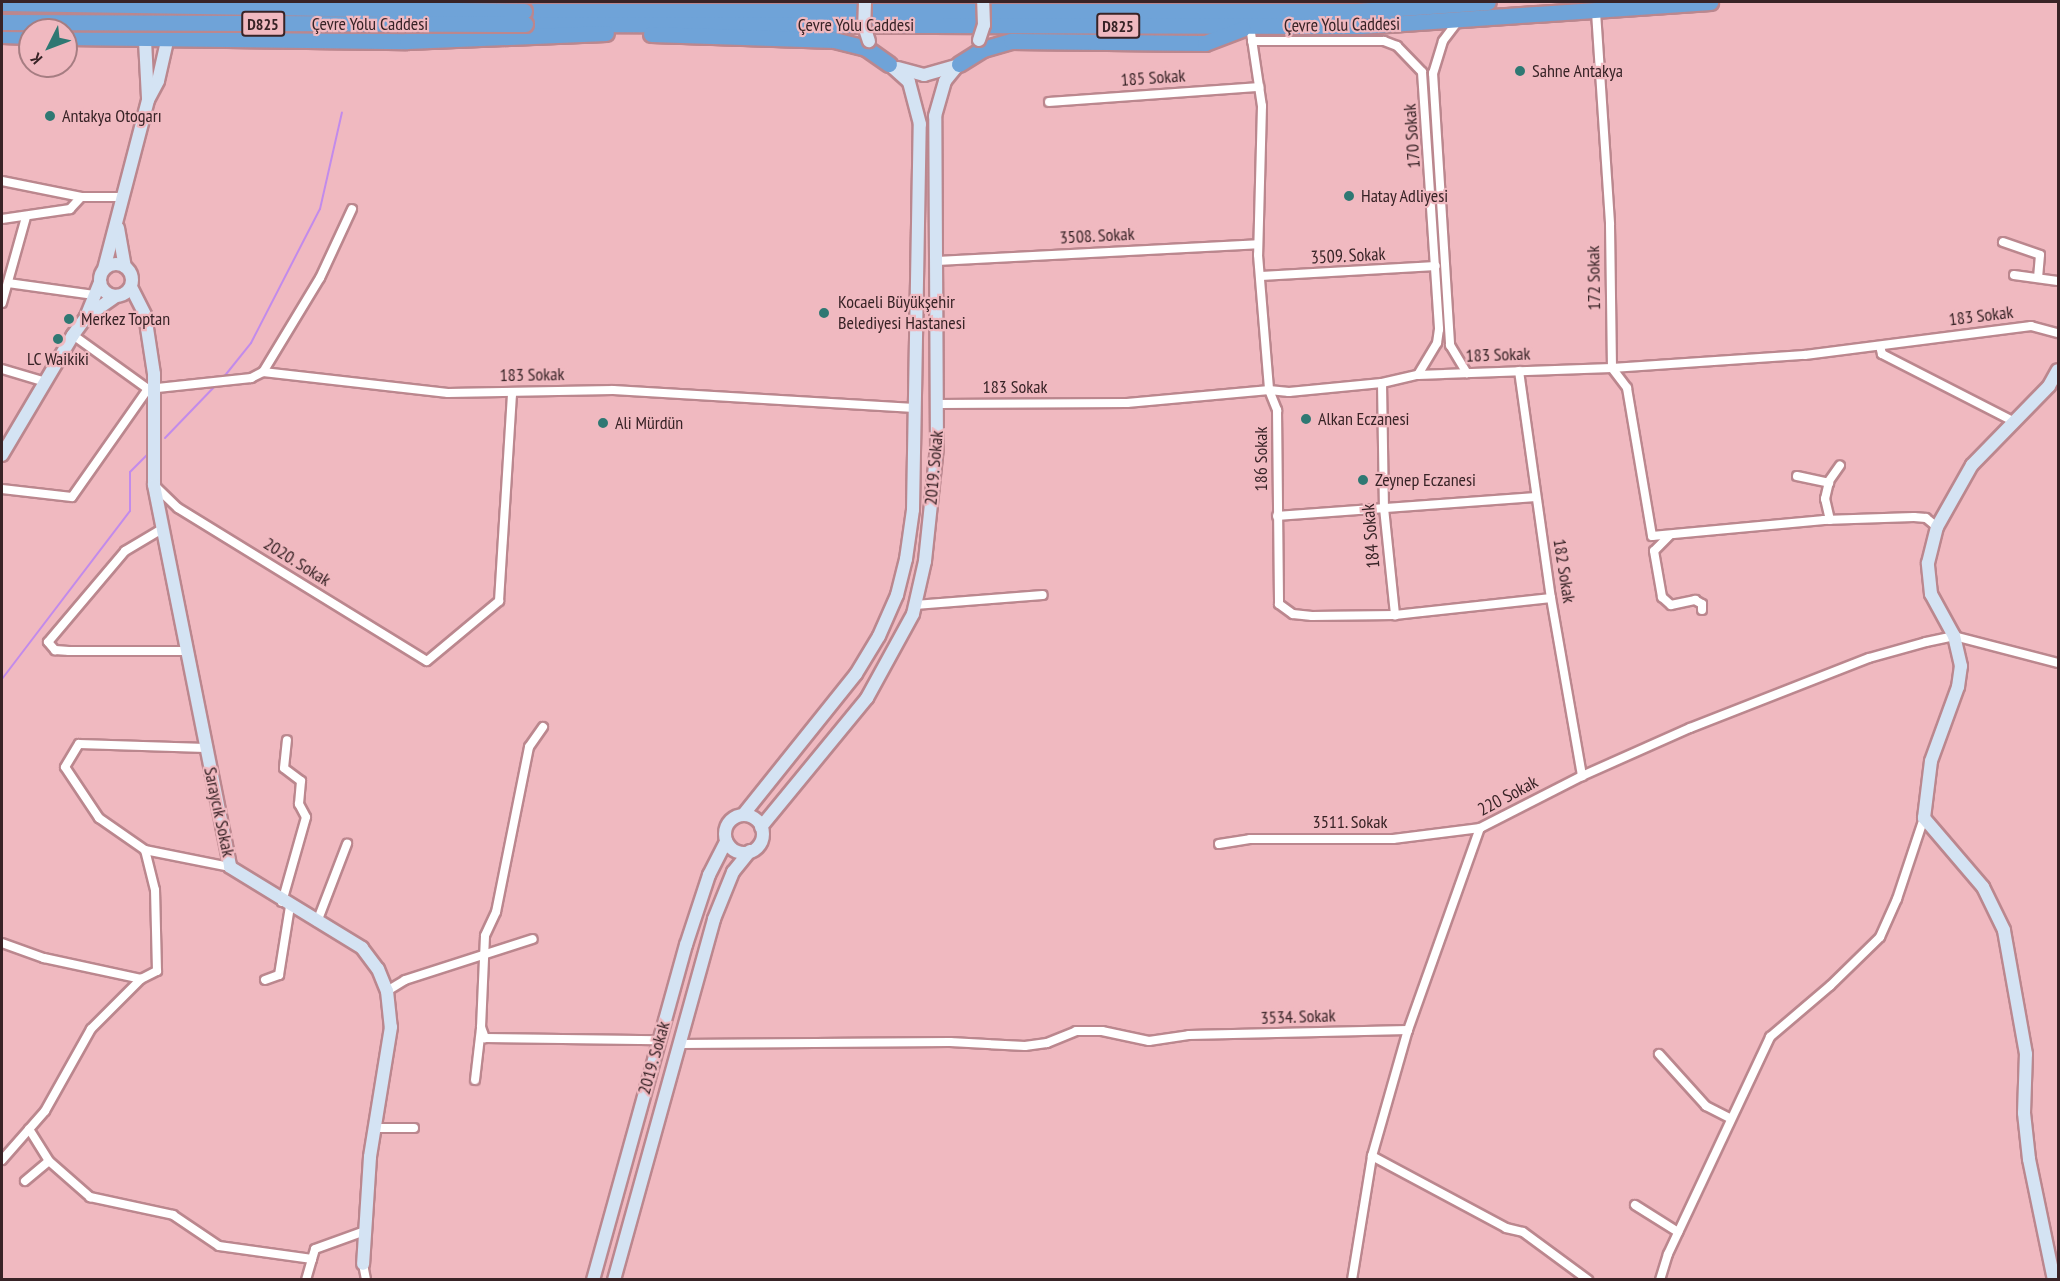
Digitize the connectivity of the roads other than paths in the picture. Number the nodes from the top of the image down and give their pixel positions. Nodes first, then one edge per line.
1 (152, 2) edge
2 (176, 2) edge
3 (659, 2) edge
4 (865, 2) edge
5 (983, 2) edge
6 (1206, 2) edge
7 (1488, 2) edge
8 (1710, 2) edge
9 (2, 3) edge
10 (851, 11) junction
11 (1237, 11) junction
12 (1596, 12) junction
13 (525, 17) junction
14 (1458, 21) junction
15 (2, 22) edge
16 (764, 25) junction
17 (618, 33) junction
18 (1252, 34) junction
19 (2, 35) edge
20 (18, 36) edge
21 (78, 37) edge
22 (145, 40) junction
23 (168, 41) junction
24 (889, 64) junction
25 (959, 64) junction
26 (1259, 87) junction
27 (148, 100) junction
28 (1049, 102) dead end
29 (2, 181) edge
30 (81, 197) junction
31 (123, 197) junction
32 (352, 209) dead end
33 (26, 217) junction
34 (2, 219) edge
35 (118, 228) junction
36 (2003, 242) dead end
37 (1258, 244) junction
38 (937, 261) junction
39 (1436, 266) junction
40 (125, 267) junction
41 (104, 269) junction
42 (2014, 275) dead end
43 (1261, 276) junction
44 (2038, 277) junction
45 (2058, 281) edge
46 (100, 282) junction
47 (8, 283) junction
48 (131, 287) junction
49 (94, 295) junction
50 (116, 296) junction
51 (2, 303) edge
52 (86, 317) junction
53 (2058, 333) edge
54 (73, 335) junction
55 (1880, 346) junction
56 (1612, 368) junction
57 (2, 369) edge
58 (2058, 370) edge
59 (1519, 371) junction
60 (263, 372) junction
61 (1467, 373) junction
62 (1418, 375) junction
63 (46, 382) junction
64 (1382, 383) junction
65 (151, 389) junction
66 (1269, 390) junction
67 (512, 392) junction
68 (938, 404) junction
69 (914, 408) junction
70 (2013, 421) junction
71 (2, 456) edge
72 (1840, 465) dead end
73 (1797, 476) dead end
74 (1829, 483) junction
75 (153, 485) junction
76 (2, 489) edge
77 (1535, 497) junction
78 (1384, 508) junction
79 (1278, 516) junction
80 (1830, 520) junction
81 (1937, 527) junction
82 (162, 529) junction
83 (1672, 534) junction
84 (1043, 595) dead end
85 (1551, 598) junction
86 (915, 605) junction
87 (1702, 610) dead end
88 (1395, 615) junction
89 (1954, 636) junction
90 (187, 651) junction
91 (2058, 663) edge
92 (543, 727) dead end
93 (287, 740) dead end
94 (206, 748) junction
95 (1582, 776) junction
96 (743, 815) junction
97 (1924, 818) junction
98 (761, 828) junction
99 (1480, 828) junction
100 (726, 841) junction
101 (347, 844) dead end
102 (1219, 844) dead end
103 (145, 850) junction
104 (750, 851) junction
105 (230, 867) junction
106 (286, 904) junction
107 (317, 922) junction
108 (533, 939) dead end
109 (2, 943) edge
110 (485, 956) junction
111 (141, 979) junction
112 (265, 980) dead end
113 (387, 991) junction
114 (481, 1027) junction
115 (1408, 1030) junction
116 (659, 1040) junction
117 (680, 1044) junction
118 (1659, 1054) dead end
119 (475, 1080) dead end
120 (1730, 1118) junction
121 (376, 1128) junction
122 (414, 1128) dead end
123 (29, 1129) junction
124 (1372, 1156) junction
125 (2, 1160) edge
126 (49, 1161) junction
127 (25, 1181) dead end
128 (1635, 1205) dead end
129 (364, 1231) junction
130 (1678, 1232) junction
131 (312, 1259) junction
132 (363, 1264) joint
133 (306, 1280) edge
134 (366, 1280) edge
135 (593, 1280) edge
136 (614, 1280) edge
137 (1352, 1280) edge
138 (1588, 1280) edge
139 (1660, 1280) edge
140 (2054, 1280) edge

1 - 22 street
2 - 23 street
3 - 10 highway
4 - 24 street, 2019. Sokak, bridge
5 - 25 street, 2019. Sokak, bridge
6 - 11 highway
7 - 11 highway, Çevre Yolu Caddesi / D825
8 - 12 highway, Çevre Yolu Caddesi / D825
9 - 13 highway, Çevre Yolu Caddesi / D825, bridge
10 - 11 highway, Çevre Yolu Caddesi / D825
10 - 13 highway, Çevre Yolu Caddesi / D825
12 - 14 highway, Çevre Yolu Caddesi / D825
12 - 56 street, 172 Sokak
13 - 15 highway, Çevre Yolu Caddesi / D825, bridge
13 - 16 highway, Çevre Yolu Caddesi / D825
14 - 18 highway, Çevre Yolu Caddesi / D825
14 - 61 street, 170 Sokak
16 - 17 highway
16 - 18 highway, Çevre Yolu Caddesi / D825
17 - 23 highway
17 - 24 highway
18 - 25 highway
18 - 26 street, 186 Sokak
18 - 39 street, 170 Sokak
19 - 20 highway
21 - 22 highway
22 - 23 highway
22 - 27 street
23 - 27 street
24 - 25 street
24 - 69 street, 2019. Sokak
25 - 38 street, 2019. Sokak
26 - 28 street, 185 Sokak
26 - 37 street, 186 Sokak
27 - 31 street
29 - 30 street
30 - 31 street
30 - 33 street
31 - 35 street
32 - 60 street
33 - 34 street
33 - 47 street
35 - 40 street
35 - 41 street
36 - 44 street
37 - 38 street, 3508. Sokak
37 - 43 street, 186 Sokak
38 - 68 street, 2019. Sokak
39 - 43 street, 3509. Sokak
39 - 62 street, 170 Sokak
40 - 41 street
40 - 48 street
41 - 46 street
42 - 44 street
43 - 66 street, 186 Sokak
44 - 45 street
46 - 49 street
46 - 50 street
47 - 49 street
47 - 51 street
48 - 50 street
48 - 65 street, Saraycık Sokak
49 - 52 street
50 - 52 street
52 - 54 street
53 - 55 street, 183 Sokak
54 - 63 street
54 - 65 street
55 - 56 street, 183 Sokak
55 - 70 street
56 - 59 street, 183 Sokak
56 - 83 street
57 - 63 street
58 - 70 street
59 - 61 street, 183 Sokak
59 - 77 street, 182 Sokak
60 - 65 street, 183 Sokak
60 - 67 street, 183 Sokak
61 - 62 street, 183 Sokak
62 - 64 street, 183 Sokak
63 - 71 street
64 - 66 street, 183 Sokak
64 - 78 street, 184 Sokak
65 - 75 street, Saraycık Sokak
65 - 76 street
66 - 68 street, 183 Sokak
66 - 79 street, 186 Sokak
67 - 69 street, 183 Sokak
67 - 75 street, 2020. Sokak
68 - 86 street, 2019. Sokak
69 - 96 street, 2019. Sokak
70 - 81 street
72 - 74 street
73 - 74 street
74 - 80 street
75 - 82 street, Saraycık Sokak
77 - 78 street
77 - 85 street, 182 Sokak
78 - 79 street
78 - 88 street, 184 Sokak
79 - 88 street, 186 Sokak
80 - 81 street
80 - 83 street
81 - 89 street
82 - 90 street, Saraycık Sokak
82 - 90 street
83 - 87 street
84 - 86 street
85 - 88 street, 186 Sokak
85 - 95 street, 182 Sokak
86 - 98 street, 2019. Sokak
89 - 91 street
89 - 95 street, 220 Sokak
89 - 97 street
90 - 94 street, Saraycık Sokak
92 - 110 street
93 - 106 street
94 - 103 street
94 - 105 street, Saraycık Sokak
95 - 99 street, 220 Sokak
96 - 98 street
96 - 100 street, 2019. Sokak
97 - 120 street
97 - 140 street
98 - 104 street, 2019. Sokak
99 - 102 street, 3511. Sokak
99 - 115 street, 220 Sokak
100 - 104 street
100 - 116 street, 2019. Sokak
101 - 107 street
103 - 105 street
103 - 111 street
104 - 117 street, 2019. Sokak
105 - 106 street, Saraycık Sokak
106 - 107 street, Saraycık Sokak
106 - 112 street
107 - 113 street, Saraycık Sokak
108 - 110 street
109 - 111 street
110 - 113 street
110 - 114 street
111 - 123 street
113 - 121 street, Saraycık Sokak
114 - 116 street
114 - 119 street
115 - 117 street, 3534. Sokak
115 - 124 street, 220 Sokak
116 - 135 street, 2019. Sokak
117 - 136 street, 2019. Sokak
118 - 120 street
120 - 130 street
121 - 122 street
121 - 129 street, Saraycık Sokak
123 - 125 street
123 - 126 street
124 - 137 street, 220 Sokak
124 - 138 street
126 - 127 street
126 - 131 street
128 - 130 street
129 - 131 street
129 - 132 street, Saraycık Sokak
130 - 139 street
131 - 133 street
132 - 134 street

